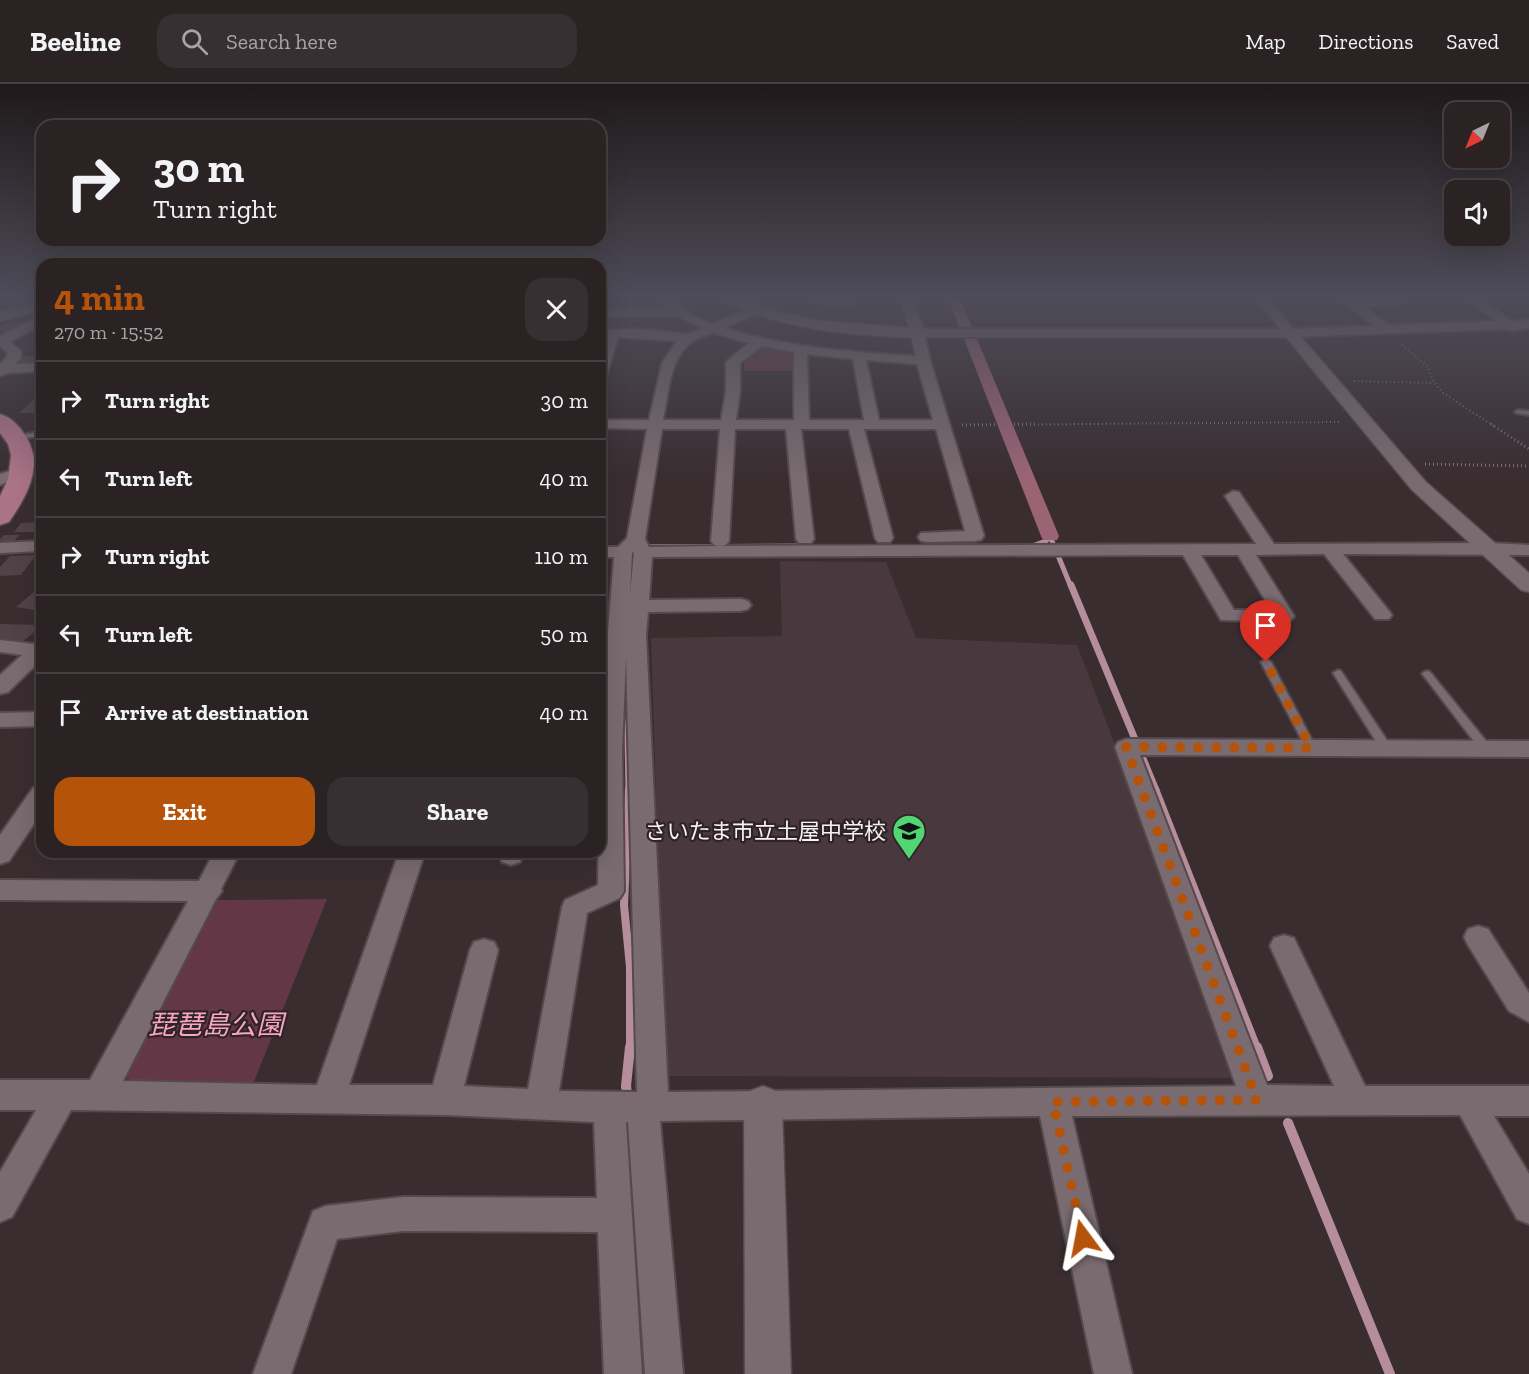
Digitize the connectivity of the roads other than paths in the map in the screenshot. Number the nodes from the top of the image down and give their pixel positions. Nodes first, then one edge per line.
1 (14, 358) edge
2 (672, 358) edge
3 (738, 358) edge
4 (800, 358) edge
5 (859, 358) edge
6 (885, 358) edge
7 (1311, 358) edge
8 (923, 360) joint
9 (36, 368) edge
10 (2, 371) edge
11 (1518, 412) dead end
12 (1529, 413) edge
13 (606, 424) edge
14 (655, 424) junction
15 (728, 424) junction
16 (798, 424) junction
17 (855, 424) junction
18 (872, 424) junction
19 (943, 425) junction
20 (36, 438) edge
21 (18, 452) edge
22 (1233, 496) dead end
23 (0, 517) edge
24 (884, 538) junction
25 (805, 539) junction
26 (720, 541) junction
27 (36, 546) edge
28 (0, 548) edge
29 (1489, 548) junction
30 (626, 549) edge
31 (1189, 550) junction
32 (1244, 550) junction
33 (1269, 550) junction
34 (1330, 550) junction
35 (1529, 550) edge
36 (1529, 585) edge
37 (741, 605) dead end
38 (616, 607) edge
39 (1382, 615) dead end
40 (0, 646) edge
41 (36, 650) edge
42 (36, 655) edge
43 (608, 658) edge
44 (1266, 662) dead end
45 (1338, 673) dead end
46 (1427, 674) dead end
47 (0, 687) edge
48 (607, 697) edge
49 (36, 715) edge
50 (0, 720) edge
51 (606, 724) edge
52 (1311, 748) junction
53 (1386, 748) junction
54 (1486, 749) junction
55 (1529, 749) edge
56 (606, 774) edge
57 (36, 803) edge
58 (0, 854) edge
59 (224, 858) edge
60 (410, 858) edge
61 (0, 890) edge
62 (208, 891) junction
63 (1478, 937) dead end
64 (1284, 946) dead end
65 (484, 950) dead end
66 (1529, 1009) edge
67 (0, 1095) edge
68 (62, 1095) junction
69 (99, 1095) junction
70 (328, 1100) junction
71 (445, 1100) junction
72 (1257, 1100) junction
73 (1356, 1100) junction
74 (1468, 1100) junction
75 (1529, 1101) edge
76 (1053, 1102) junction
77 (763, 1104) junction
78 (541, 1106) junction
79 (632, 1107) junction
80 (0, 1205) edge
81 (1529, 1207) edge
82 (615, 1215) junction
83 (272, 1374) edge
84 (623, 1374) edge
85 (664, 1374) edge
86 (768, 1374) edge
87 (1113, 1374) edge

1 - 10 street
2 - 14 street
3 - 15 street
4 - 16 street
5 - 18 street
6 - 8 street
7 - 29 street
8 - 19 street
9 - 10 street
11 - 12 lane
13 - 14 street
14 - 15 street
14 - 30 street
15 - 16 street
15 - 26 street
16 - 17 street
16 - 25 street
17 - 18 street
17 - 24 street
18 - 19 street
19 - 24 street
20 - 21 lane
21 - 23 main road
22 - 33 street
24 - 25 street
25 - 26 street
26 - 30 street
27 - 28 street
29 - 34 street
29 - 35 street
29 - 36 street
30 - 31 street
30 - 38 street
31 - 32 street
31 - 32 street
32 - 33 street
33 - 34 street
34 - 39 street
37 - 38 street
38 - 43 street
38 - 79 street
40 - 41 street
42 - 47 street
43 - 48 street
44 - 52 lane
45 - 53 lane
46 - 54 lane
48 - 51 street
49 - 50 street
52 - 53 street
52 - 72 street
53 - 54 street
54 - 55 street
56 - 78 street
57 - 58 street
59 - 62 street
60 - 70 street
61 - 62 street
62 - 69 street
63 - 66 street
64 - 73 street
65 - 71 street
67 - 68 street
68 - 69 street
68 - 80 street
69 - 70 street
70 - 71 street
71 - 78 street
72 - 73 street
72 - 76 street
73 - 74 street
74 - 75 street
74 - 81 street
76 - 77 street
76 - 87 street
77 - 79 street
77 - 86 street
78 - 79 street
79 - 82 street
79 - 85 street
82 - 83 street
82 - 84 street

